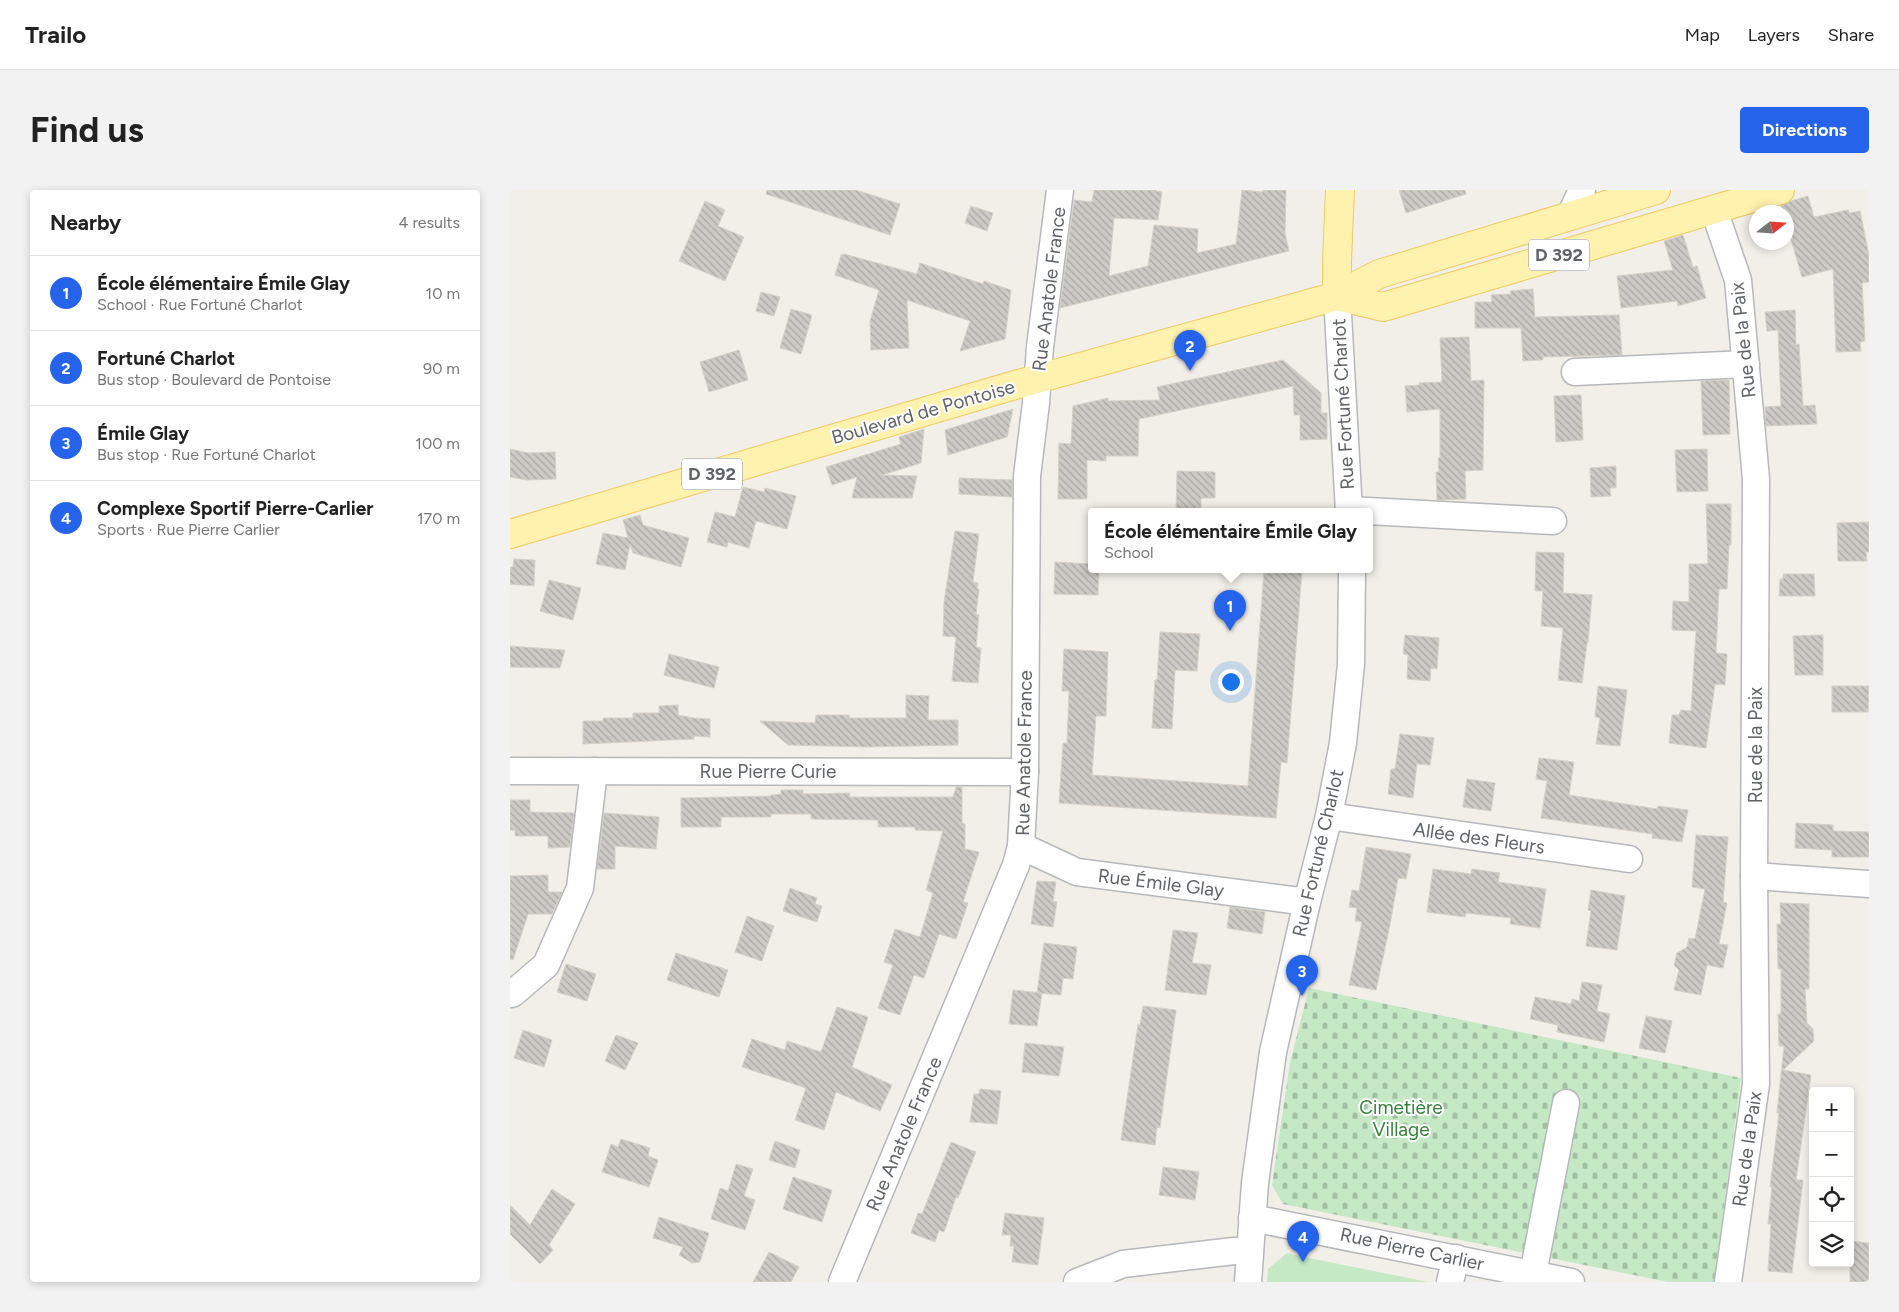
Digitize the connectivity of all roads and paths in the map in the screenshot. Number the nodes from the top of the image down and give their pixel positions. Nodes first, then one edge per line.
1 (1060, 190) edge
2 (1340, 190) edge
3 (1582, 190) edge
4 (1656, 190) edge
5 (1780, 190) edge
6 (1714, 210) junction
7 (1570, 216) junction
8 (1337, 296) junction
9 (1746, 364) junction
10 (1576, 372) dead end
11 (1038, 378) junction
12 (1349, 508) edge
13 (1373, 512) edge
14 (1553, 521) dead end
15 (510, 534) edge
16 (1352, 573) edge
17 (510, 771) edge
18 (594, 771) junction
19 (1026, 772) junction
20 (1329, 816) junction
21 (1021, 846) junction
22 (1629, 859) dead end
23 (1754, 876) junction
24 (1869, 884) edge
25 (1307, 902) junction
26 (510, 994) edge
27 (1566, 1103) dead end
28 (1252, 1218) junction
29 (1250, 1251) junction
30 (1453, 1270) edge
31 (1533, 1274) junction
32 (842, 1282) edge
33 (1076, 1282) edge
34 (1248, 1282) edge
35 (1571, 1282) edge
36 (1728, 1282) edge

1 - 11 street, Rue Anatole France
2 - 8 main road
3 - 7 street
4 - 7 main road, Boulevard de Pontoise / D 392
5 - 6 main road, Boulevard de Pontoise / D 392
6 - 8 main road, Boulevard de Pontoise / D 392
6 - 9 street, Rue de la Paix
7 - 8 main road, Boulevard de Pontoise / D 392
8 - 11 main road, Boulevard de Pontoise / D 392
8 - 12 street, Rue Fortuné Charlot
9 - 10 street
9 - 23 street, Rue de la Paix
11 - 15 main road, Boulevard de Pontoise / D 392
11 - 19 street, Rue Anatole France
13 - 14 street
16 - 20 street, Rue Fortuné Charlot
17 - 18 street, Rue Pierre Curie
18 - 19 street, Rue Pierre Curie
18 - 26 street
19 - 21 street, Rue Anatole France
20 - 22 street, Allée des Fleurs
20 - 25 street, Rue Fortuné Charlot
21 - 25 street, Rue Émile Glay
21 - 32 street, Rue Anatole France
23 - 24 street
23 - 36 street, Rue de la Paix
25 - 28 street, Rue Fortuné Charlot
27 - 31 street
28 - 29 street, Rue Fortuné Charlot
28 - 30 street, Rue Pierre Carlier
29 - 33 street
29 - 34 street, Rue Fortuné Charlot
30 - 31 street, Rue Pierre Carlier
31 - 35 street, Rue Pierre Carlier

